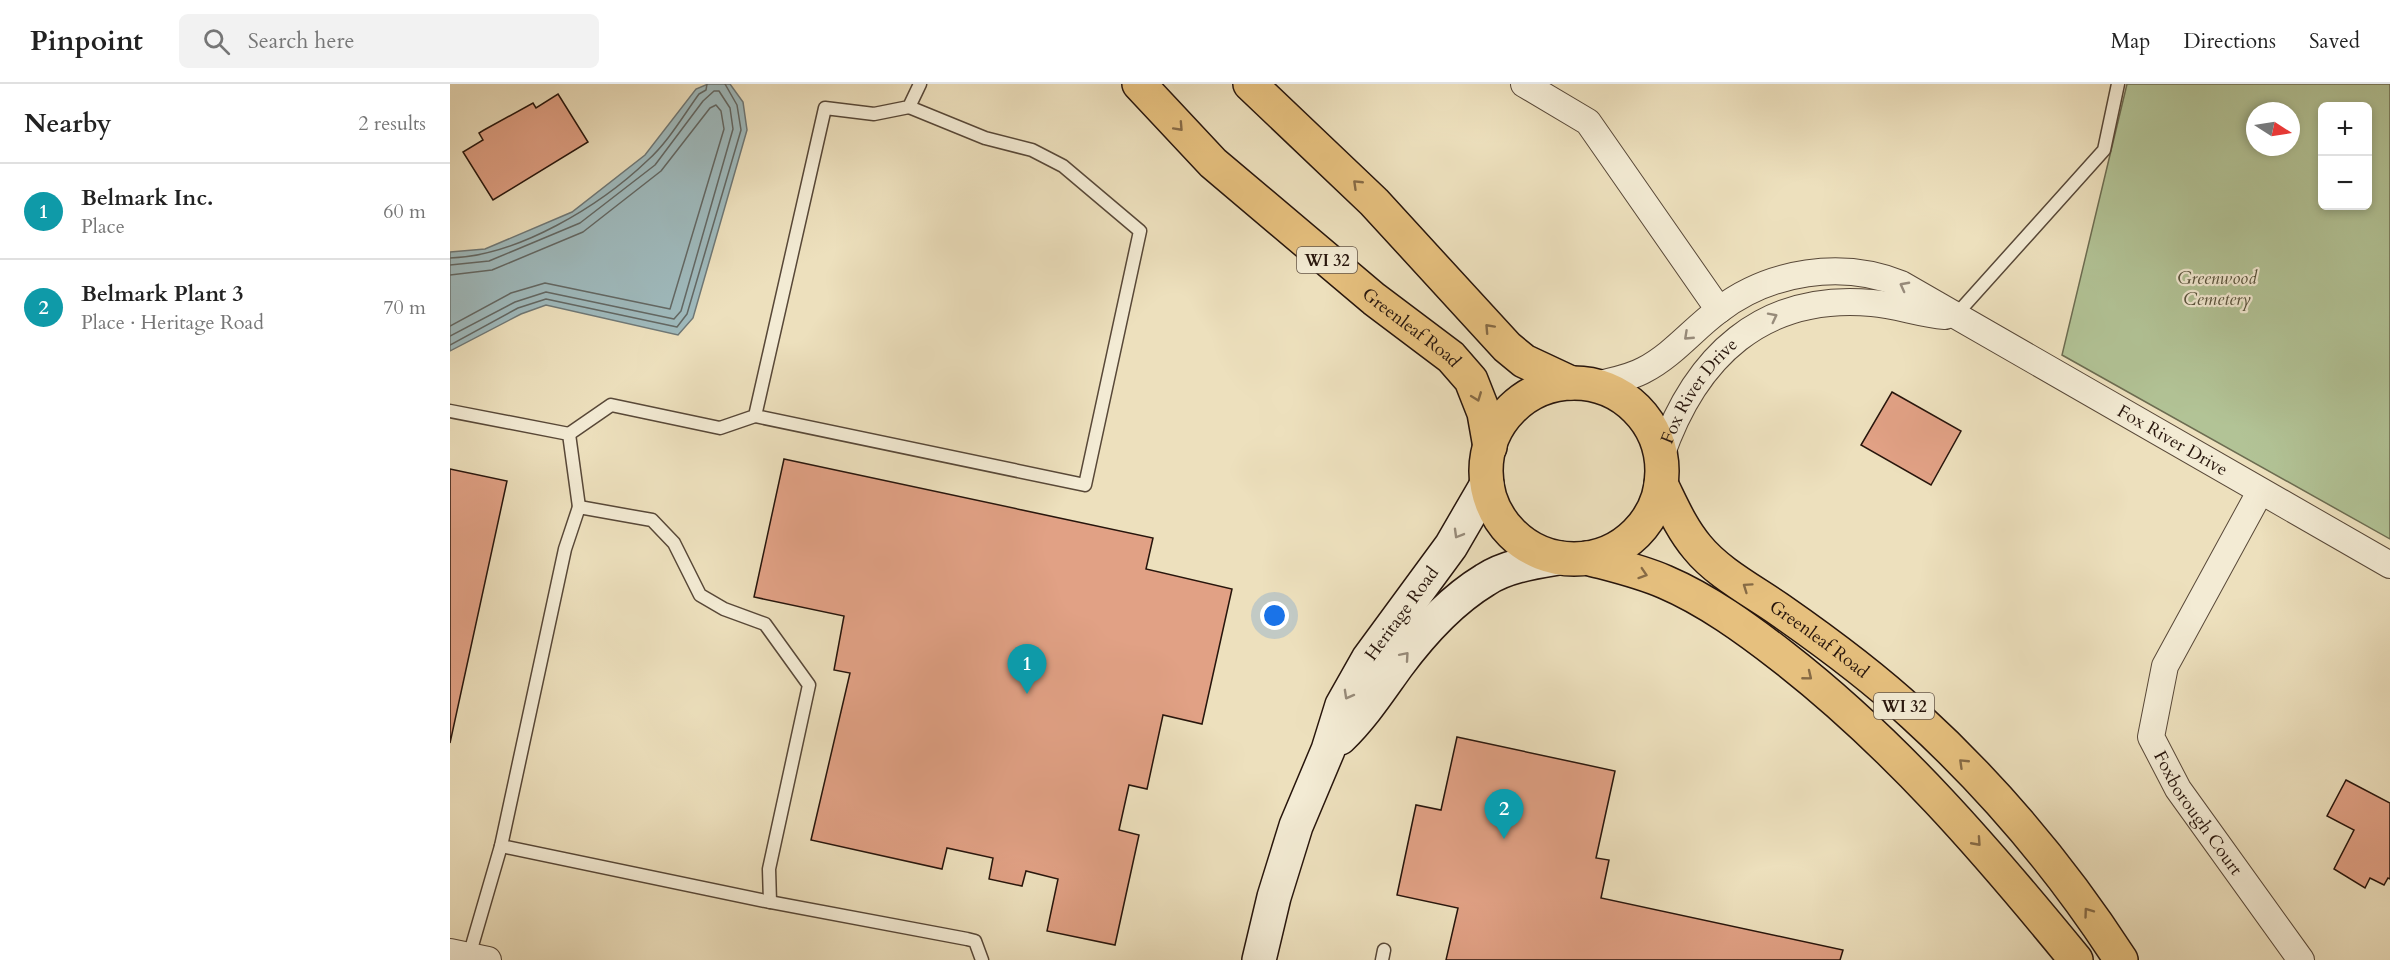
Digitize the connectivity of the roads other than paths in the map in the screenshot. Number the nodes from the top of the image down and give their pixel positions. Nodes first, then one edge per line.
1 (920, 84) edge
2 (1139, 84) edge
3 (1250, 84) edge
4 (1524, 84) edge
5 (2118, 84) edge
6 (909, 107) junction
7 (1719, 310) junction
8 (1954, 317) junction
9 (1583, 384) junction
10 (450, 411) edge
11 (755, 416) junction
12 (569, 434) junction
13 (1490, 447) junction
14 (1661, 470) junction
15 (1487, 484) junction
16 (2260, 492) junction
17 (579, 507) junction
18 (1573, 558) junction
19 (2390, 565) edge
20 (1328, 750) junction
21 (501, 846) junction
22 (770, 902) junction
23 (469, 956) edge
24 (982, 960) edge
25 (1259, 960) edge
26 (2076, 960) edge
27 (2121, 960) edge
28 (2301, 960) edge

1 - 6 lane
2 -> 13 main road, Greenleaf Road / WI 32
9 -> 3 main road, WI 32
4 - 7 street
5 - 8 lane
6 - 11 lane
6 - 11 lane
8 -> 7 street, Fox River Drive
7 -> 9 street, Fox River Drive
14 -> 8 street, Fox River Drive
8 - 16 street, Fox River Drive
9 - 13 main road
9 - 14 main road, WI 32
10 - 12 lane
11 - 12 lane
12 - 17 lane
13 - 15 main road, WI 32
14 - 18 main road
27 -> 14 main road, Greenleaf Road / WI 32
15 - 18 main road, WI 32
15 -> 20 main road, Heritage Road
16 - 19 street, Fox River Drive
16 - 28 street, Foxborough Court
17 - 21 lane
17 - 22 lane
20 -> 18 main road, Heritage Road
18 -> 26 main road, Greenleaf Road / WI 32
20 - 25 main road, Heritage Road
21 - 22 lane
21 - 23 lane
22 - 24 lane

